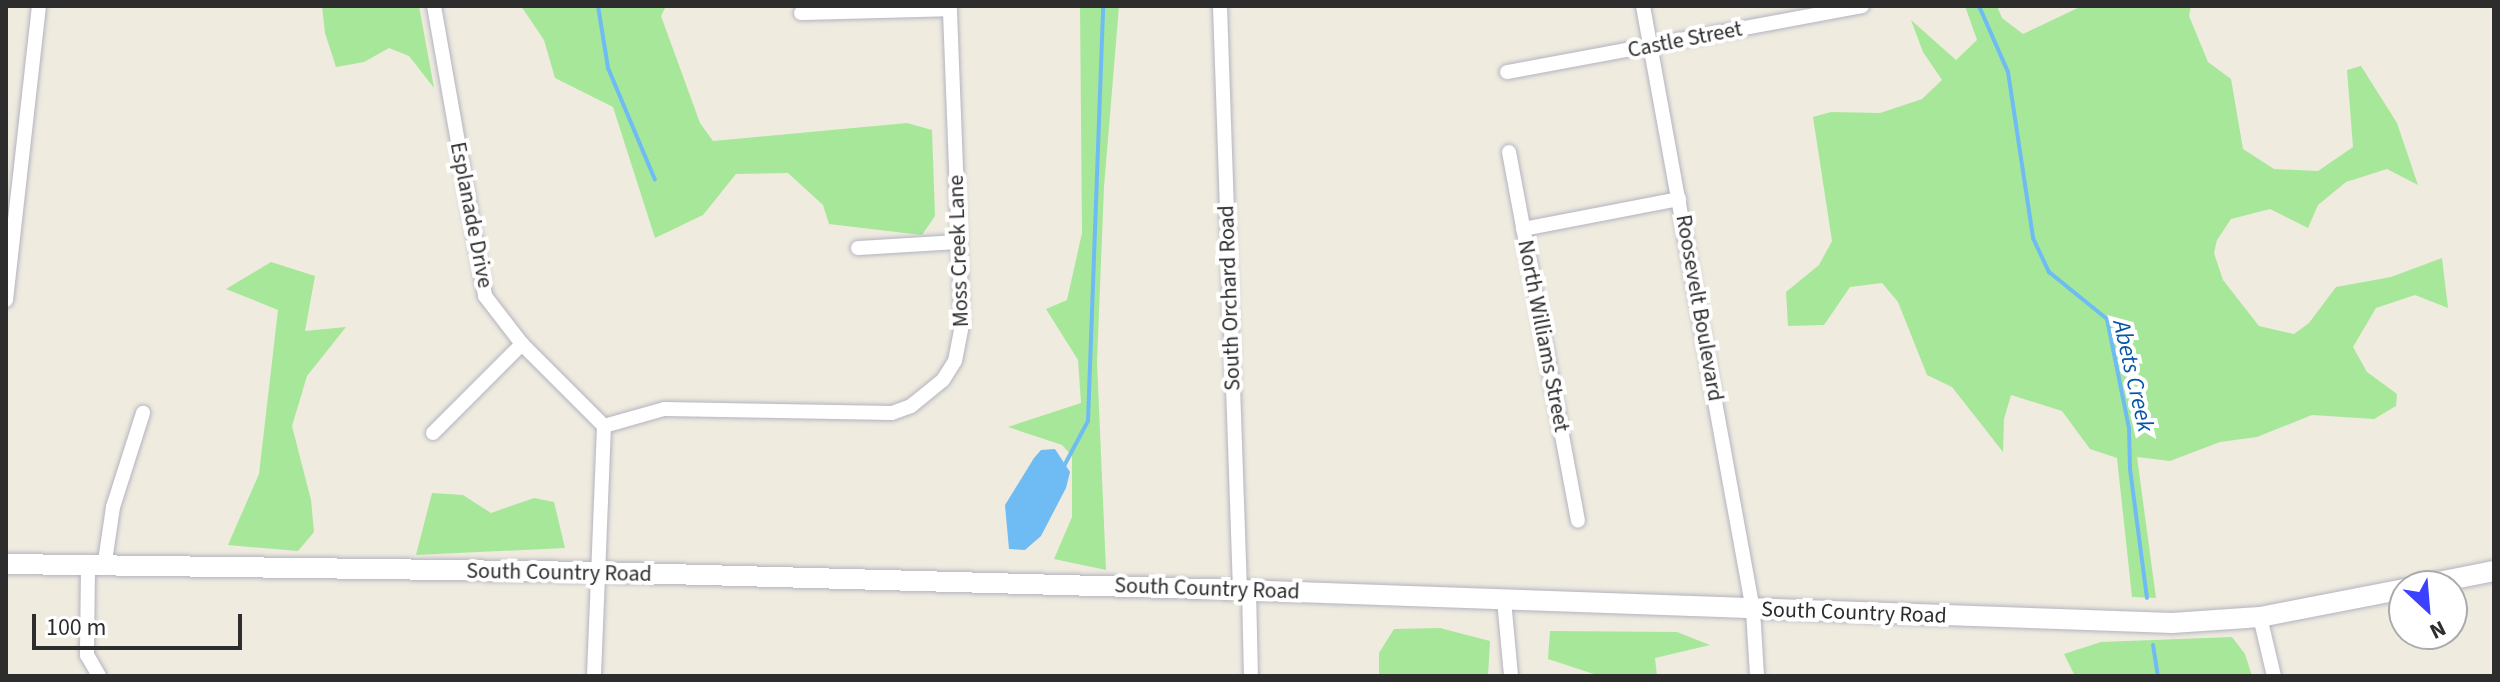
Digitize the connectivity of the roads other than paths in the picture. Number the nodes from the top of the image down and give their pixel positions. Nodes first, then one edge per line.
1 (39, 6) edge
2 (434, 6) edge
3 (1220, 6) edge
4 (1643, 6) edge
5 (1862, 6) edge
6 (950, 8) edge
7 (801, 13) dead end
8 (1650, 47) junction
9 (1507, 72) dead end
10 (1509, 152) dead end
11 (1679, 199) junction
12 (1523, 229) junction
13 (959, 242) junction
14 (858, 248) dead end
15 (6, 300) edge
16 (522, 344) junction
17 (143, 413) dead end
18 (604, 426) junction
19 (433, 433) dead end
20 (1578, 521) dead end
21 (6, 564) edge
22 (96, 568) junction
23 (2494, 571) edge
24 (596, 572) junction
25 (2468, 576) edge
26 (1245, 590) junction
27 (2388, 592) edge
28 (1504, 600) junction
29 (1753, 610) junction
30 (2260, 617) junction
31 (99, 676) edge
32 (594, 676) edge
33 (1251, 676) edge
34 (1511, 676) edge
35 (1757, 676) edge
36 (2274, 676) edge

1 - 15 street
2 - 16 street, Esplanade Drive
3 - 26 street, South Orchard Road
4 - 8 street, Roosevelt Boulevard
5 - 8 street, Castle Street
6 - 7 street
6 - 13 street, Moss Creek Lane
8 - 9 street, Castle Street
8 - 11 street, Roosevelt Boulevard
10 - 12 street, North Williams Street
11 - 12 street
11 - 29 street, Roosevelt Boulevard
12 - 20 street, North Williams Street
13 - 14 street
13 - 18 street, Moss Creek Lane
16 - 18 street, Esplanade Drive
16 - 19 street
17 - 22 street
18 - 24 street
21 - 22 main road, South Country Road
22 - 24 main road, South Country Road
22 - 31 street
23 - 25 main road
24 - 26 main road, South Country Road
24 - 32 street
26 - 28 main road, South Country Road
26 - 33 street, South Orchard Road
27 - 30 main road, South Country Road
28 - 29 main road, South Country Road
28 - 34 street
29 - 30 main road, South Country Road
29 - 35 street, Roosevelt Boulevard
30 - 36 street

